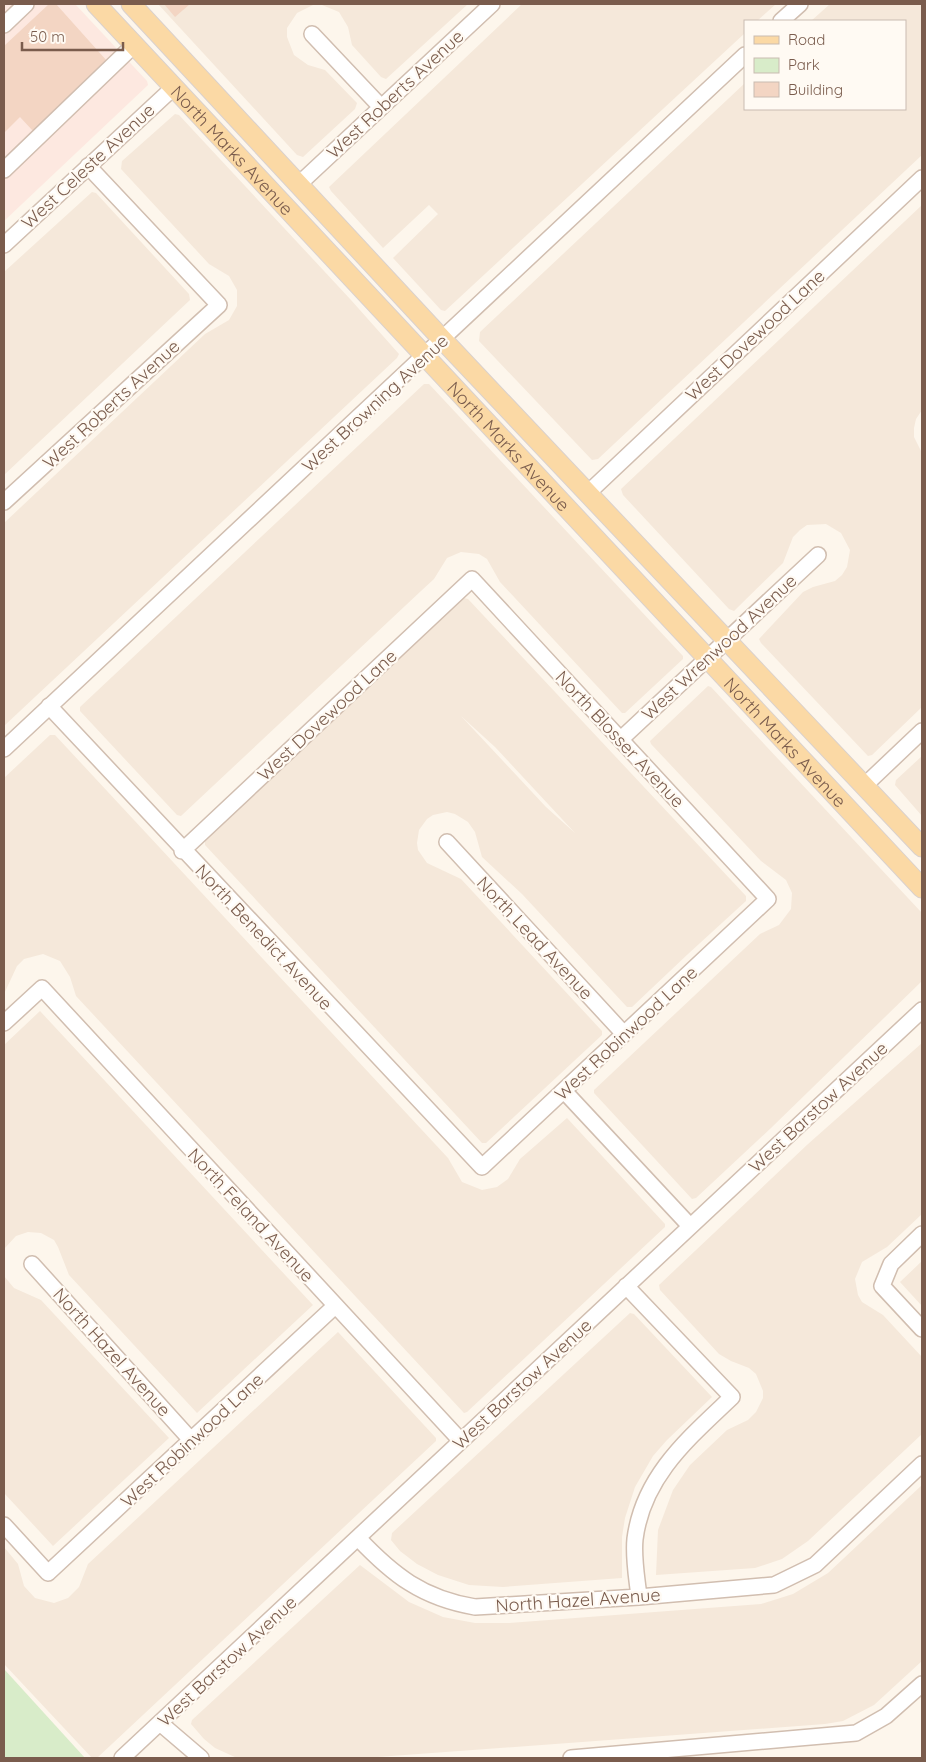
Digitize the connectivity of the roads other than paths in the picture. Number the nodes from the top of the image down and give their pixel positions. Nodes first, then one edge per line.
1 (26, 4) edge
2 (96, 4) edge
3 (131, 4) edge
4 (492, 4) edge
5 (800, 4) edge
6 (782, 20) edge
7 (4, 25) edge
8 (312, 34) dead end
9 (134, 45) junction
10 (744, 57) edge
11 (173, 88) junction
12 (381, 107) junction
13 (254, 138) junction
14 (88, 166) junction
15 (4, 170) edge
16 (922, 178) edge
17 (298, 185) junction
18 (4, 245) edge
19 (442, 339) junction
20 (425, 356) junction
21 (588, 492) junction
22 (4, 502) edge
23 (818, 555) dead end
24 (472, 579) joint
25 (728, 640) junction
26 (707, 660) junction
27 (49, 706) junction
28 (922, 731) edge
29 (621, 739) junction
30 (4, 749) edge
31 (864, 786) junction
32 (447, 842) dead end
33 (922, 848) edge
34 (182, 851) junction
35 (922, 888) edge
36 (768, 899) joint
37 (922, 1010) edge
38 (4, 1023) edge
39 (624, 1034) junction
40 (565, 1092) junction
41 (482, 1167) joint
42 (690, 1226) junction
43 (922, 1234) edge
44 (32, 1264) dead end
45 (626, 1286) junction
46 (335, 1306) junction
47 (922, 1330) edge
48 (191, 1440) junction
49 (461, 1441) junction
50 (922, 1464) edge
51 (4, 1524) edge
52 (358, 1538) junction
53 (639, 1597) junction
54 (920, 1690) edge
55 (160, 1723) junction
56 (122, 1758) edge
57 (201, 1758) edge
58 (571, 1758) edge

1 - 7 street
2 - 9 main road, North Marks Avenue
3 - 13 main road, North Marks Avenue
4 - 12 street, West Roberts Avenue
5 - 6 street
8 - 12 street
9 - 11 main road, North Marks Avenue
9 - 15 street
10 - 19 street, West Browning Avenue
11 - 13 main road
11 - 14 street, West Celeste Avenue
11 - 20 main road, North Marks Avenue
12 - 17 street, West Roberts Avenue
13 - 17 main road, North Marks Avenue
14 - 18 street, West Celeste Avenue
14 - 22 street, West Roberts Avenue
16 - 21 street, West Dovewood Lane
17 - 19 main road, North Marks Avenue
19 - 20 street, West Browning Avenue
19 - 21 main road, North Marks Avenue
20 - 26 main road, North Marks Avenue
20 - 27 street, West Browning Avenue
21 - 25 main road, North Marks Avenue
23 - 25 street, West Wrenwood Avenue
24 - 29 street, North Blosser Avenue
24 - 34 street, West Dovewood Lane
25 - 26 street, West Wrenwood Avenue
25 - 31 main road, North Marks Avenue
26 - 29 street, West Wrenwood Avenue
26 - 35 main road, North Marks Avenue
27 - 30 street, West Browning Avenue
27 - 34 street, North Benedict Avenue
28 - 31 street
29 - 36 street, North Blosser Avenue
31 - 33 main road, North Marks Avenue
32 - 39 street, North Lead Avenue
34 - 41 street, North Benedict Avenue
36 - 39 street, West Robinwood Lane
37 - 42 street, West Barstow Avenue
38 - 46 street, North Feland Avenue
39 - 40 street, West Robinwood Lane
40 - 41 street, West Robinwood Lane
40 - 42 street
42 - 45 street, West Barstow Avenue
43 - 47 street
44 - 48 street, North Hazel Avenue
45 - 49 street, West Barstow Avenue
45 - 53 street
46 - 48 street, West Robinwood Lane
46 - 49 street, North Feland Avenue
48 - 51 street, West Robinwood Lane
49 - 52 street, West Barstow Avenue
50 - 53 street, North Hazel Avenue
52 - 53 street, North Hazel Avenue
52 - 55 street, West Barstow Avenue
54 - 58 street
55 - 56 street, West Barstow Avenue
55 - 57 street

